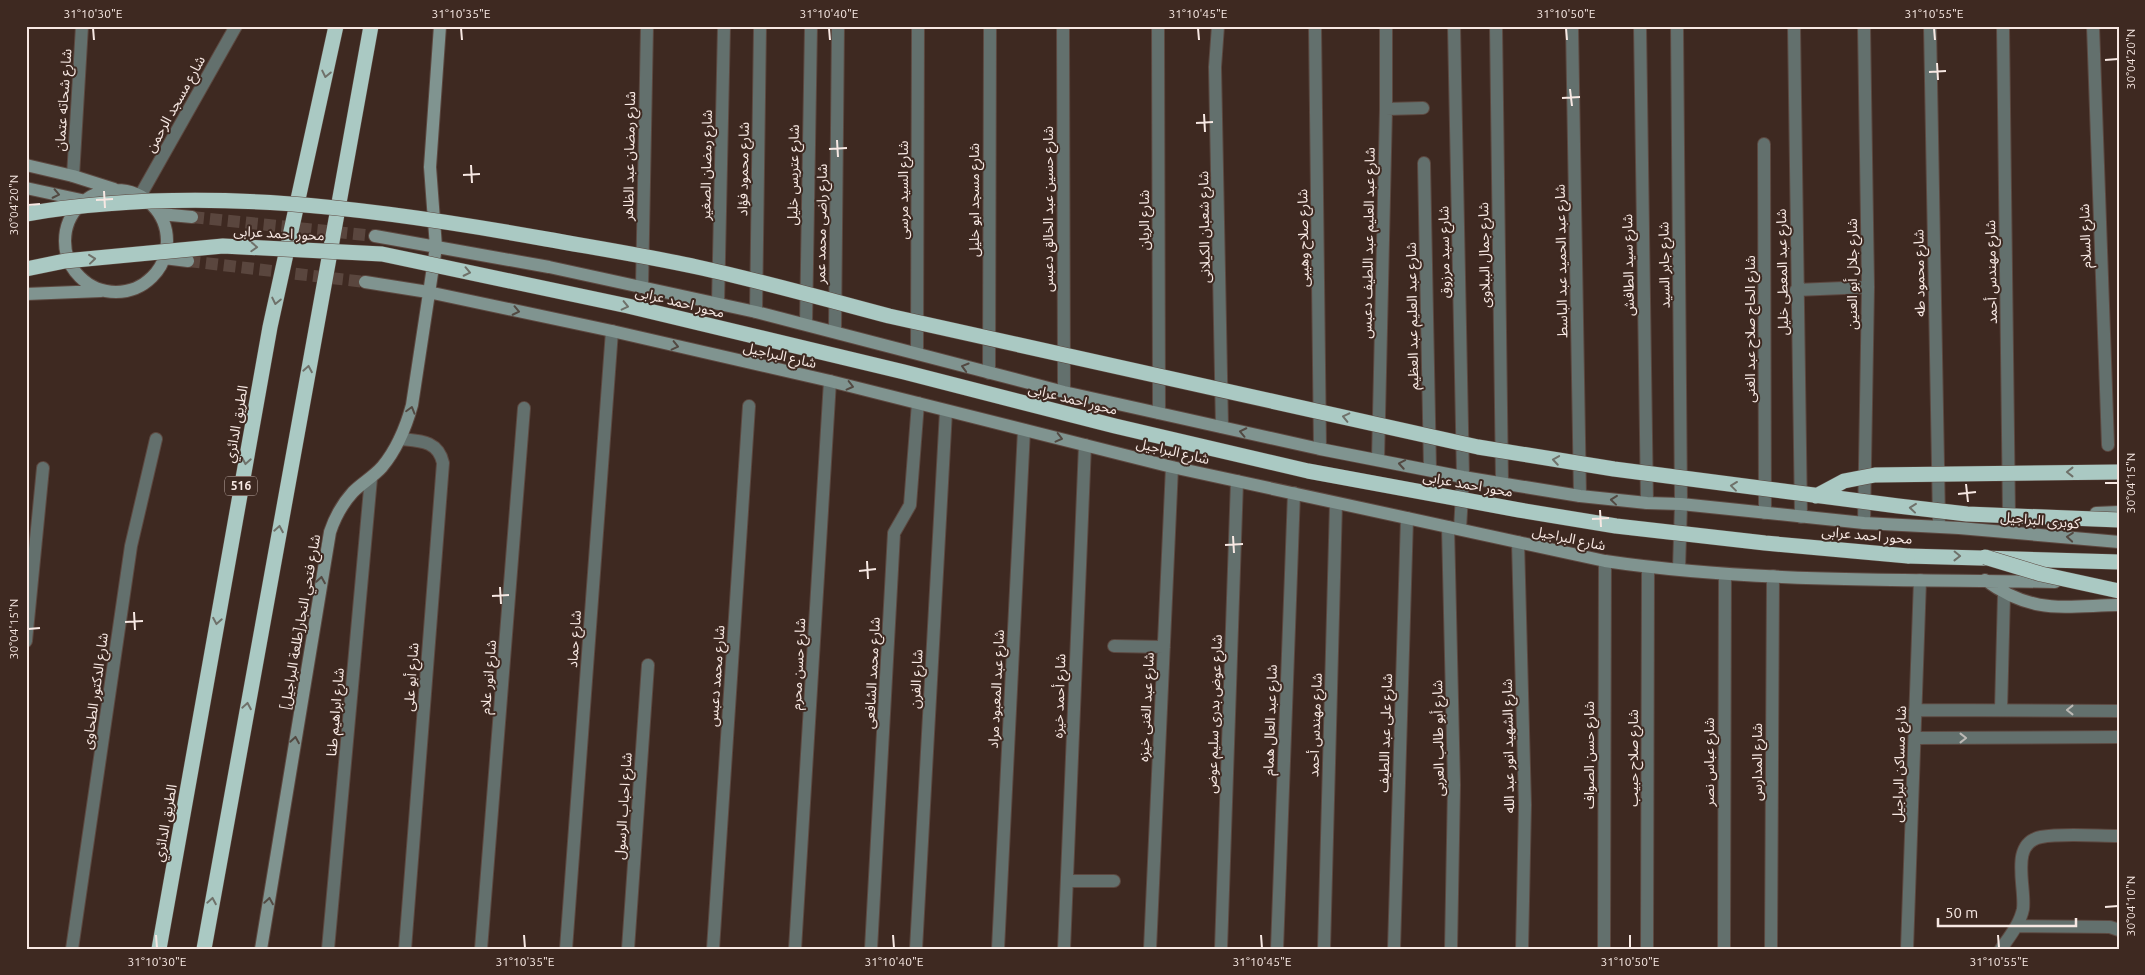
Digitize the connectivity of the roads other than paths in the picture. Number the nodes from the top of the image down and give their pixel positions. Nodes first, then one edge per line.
1 (82, 26) edge
2 (236, 26) edge
3 (336, 26) edge
4 (371, 26) edge
5 (440, 26) edge
6 (647, 26) edge
7 (724, 26) edge
8 (760, 26) edge
9 (811, 26) edge
10 (838, 26) edge
11 (918, 26) edge
12 (990, 26) edge
13 (1063, 26) edge
14 (1158, 26) edge
15 (1218, 26) edge
16 (1316, 26) edge
17 (1386, 26) edge
18 (1454, 26) edge
19 (1496, 26) edge
20 (1572, 26) edge
21 (1640, 26) edge
22 (1677, 26) edge
23 (1794, 26) edge
24 (1864, 26) edge
25 (1930, 26) edge
26 (2004, 26) edge
27 (2093, 26) edge
28 (1422, 108) dead end
29 (1386, 109) junction
30 (1764, 144) dead end
31 (1424, 163) dead end
32 (26, 165) edge
33 (73, 176) junction
34 (26, 188) edge
35 (119, 191) junction
36 (140, 196) junction
37 (86, 201) junction
38 (26, 212) edge
39 (73, 214) junction
40 (160, 214) junction
41 (192, 217) tunnel mouth
42 (375, 236) tunnel mouth
43 (436, 247) junction
44 (164, 258) junction
45 (188, 261) tunnel mouth
46 (26, 269) edge
47 (365, 282) tunnel mouth
48 (642, 287) junction
49 (1868, 287) junction
50 (1796, 290) junction
51 (106, 291) junction
52 (428, 292) junction
53 (26, 294) edge
54 (718, 304) junction
55 (756, 312) junction
56 (806, 324) junction
57 (612, 332) junction
58 (834, 332) junction
59 (917, 353) junction
60 (989, 373) junction
61 (830, 382) junction
62 (1064, 392) junction
63 (918, 403) junction
64 (749, 406) dead end
65 (524, 408) dead end
66 (946, 410) junction
67 (1159, 413) junction
68 (1222, 427) junction
69 (1024, 430) junction
70 (156, 439) dead end
71 (400, 439) junction
72 (2108, 444) dead end
73 (1085, 445) junction
74 (1320, 449) junction
75 (1378, 460) junction
76 (1172, 467) junction
77 (43, 468) dead end
78 (1430, 469) junction
79 (2119, 472) edge
80 (1463, 476) junction
81 (371, 478) junction
82 (1237, 481) junction
83 (1502, 483) junction
84 (1294, 493) junction
85 (1580, 496) junction
86 (1816, 496) junction
87 (1336, 502) junction
88 (1647, 503) junction
89 (1682, 504) junction
90 (2119, 512) edge
91 (1765, 513) junction
92 (2009, 516) junction
93 (1802, 517) junction
94 (1407, 518) junction
95 (1938, 520) junction
96 (2119, 520) edge
97 (1864, 523) junction
98 (1889, 523) junction
99 (1454, 528) junction
100 (1518, 542) junction
101 (2119, 542) edge
102 (1985, 556) junction
103 (1605, 561) junction
104 (2119, 562) edge
105 (1648, 567) junction
106 (1679, 569) junction
107 (1725, 574) junction
108 (1773, 576) junction
109 (1920, 580) junction
110 (1985, 580) junction
111 (2119, 583) edge
112 (2119, 591) edge
113 (2004, 594) junction
114 (2119, 605) edge
115 (26, 641) edge
116 (1114, 646) dead end
117 (1164, 648) junction
118 (648, 665) dead end
119 (1916, 710) junction
120 (2001, 710) junction
121 (2119, 711) edge
122 (2119, 737) edge
123 (1914, 738) junction
124 (2119, 836) edge
125 (1066, 880) junction
126 (1114, 881) dead end
127 (2017, 926) junction
128 (2119, 930) edge
129 (72, 949) edge
130 (159, 949) edge
131 (204, 949) edge
132 (261, 949) edge
133 (328, 949) edge
134 (405, 949) edge
135 (481, 949) edge
136 (566, 949) edge
137 (628, 949) edge
138 (713, 949) edge
139 (796, 949) edge
140 (871, 949) edge
141 (916, 949) edge
142 (998, 949) edge
143 (1064, 949) edge
144 (1150, 949) edge
145 (1221, 949) edge
146 (1277, 949) edge
147 (1324, 949) edge
148 (1394, 949) edge
149 (1451, 949) edge
150 (1522, 949) edge
151 (1604, 949) edge
152 (1647, 949) edge
153 (1724, 949) edge
154 (1771, 949) edge
155 (1907, 949) edge
156 (2000, 949) edge

1 - 33 street, شارع شحاته عتمان
2 - 36 street, شارع مسجد الرحمن
3 -> 130 highway, الطريق الدائري / 516
131 -> 4 highway
5 - 43 street, شارع فتحي النجار[طلعة البراجيل]
6 - 48 street, شارع رمضان عبد الظاهر
7 - 54 street, شارع رمضان الصغير
8 - 55 street, شارع محمود فؤاد
9 - 56 street, شارع عتريس خليل
10 - 58 street, شارع راضى محمد عمر
11 - 59 street, شارع السيد مرسى
12 - 60 street, شارع مسجد ابو خليل
13 - 62 street, شارع حسين عبد الخالق دعبس
14 - 67 street, شارع الريان
15 - 68 street, شارع شعبان الكيلانى
16 - 74 street, شارع صلاح وهيبى
17 - 29 street, شارع عبد العليم عبد اللطيف دعبس
18 - 80 street, شارع سيد مرزوق
19 - 83 street, شارع جمال الببلاوى
20 - 85 street, شارع عبد الحميد عبد الباسط
21 - 88 street, شارع سيد الطافش
22 - 89 street, شارع جابر السيد
23 - 50 street, شارع عبد المعطى خليل
24 - 49 street, شارع جلال أبو العنين
25 - 95 street, شارع محمود طه
26 - 92 street, شارع مهندس أحمد
27 - 72 street, شارع السلام
28 - 29 street
29 - 75 street, شارع عبد العليم عبد اللطيف دعبس
30 - 91 street, شارع الحاج صلاح عبد الغنى
31 - 78 street, شارع عبد العليم عبد العظيم
32 - 33 street
33 - 35 street
34 -> 37 street
35 - 36 street
35 - 37 street
36 - 40 street
37 - 39 street
38 - 39 street
86 -> 38 highway, محور احمد عرابى, bridge
39 - 51 street
40 - 41 street
40 - 44 street
42 - 43 street
43 - 48 street
43 - 52 street, شارع فتحي النجار[طلعة البراجيل]
44 - 45 street
44 - 51 street
46 -> 102 highway, محور احمد عرابى, bridge
47 - 52 street, شارع البراجيل
48 - 54 street
49 - 50 street
49 - 97 street, شارع جلال أبو العنين
50 - 93 street, شارع عبد المعطى خليل
51 - 53 street
52 -> 57 street, شارع البراجيل
71 -> 52 street, شارع فتحي النجار[طلعة البراجيل]
54 - 55 street
55 - 56 street
56 - 58 street
57 -> 61 street, شارع البراجيل
57 - 136 street, شارع حماد
58 - 59 street
60 -> 59 street
60 - 62 street
61 -> 63 street, شارع البراجيل
61 - 139 street, شارع حسن محرم
62 - 67 street
63 - 66 street, شارع البراجيل
63 - 140 street, شارع محمد الشافعى
64 - 138 street, شارع محمد دعبس
65 - 135 street, شارع انور علام
66 - 69 street, شارع البراجيل
66 - 141 street, شارع الفرن
67 - 68 street
74 -> 68 street
69 -> 73 street, شارع البراجيل
69 - 142 street, شارع عبد المعبود مراد
70 - 129 street, شارع الدكتور الطحاوى
71 - 81 street, شارع فتحي النجار[طلعة البراجيل]
71 - 134 street, شارع أبو على
73 - 76 street, شارع البراجيل
73 - 125 street, شارع أحمد خيزه
74 - 75 street
78 -> 75 street
76 - 82 street, شارع البراجيل
76 - 117 street, شارع عبد الغنى خيزه
77 - 115 street
78 - 80 street
79 -> 86 highway, bridge
80 - 83 street
80 - 99 street, شارع سيد مرزوق
132 -> 81 street, شارع فتحي النجار[طلعة البراجيل]
81 - 133 street, شارع ابراهيم طنا
82 - 84 street, شارع البراجيل
82 - 145 street, شارع عوض بدرى سليم عوض
83 - 85 street
84 - 87 street, شارع البراجيل
84 - 146 street, شارع عبد العال همام
88 -> 85 street
96 -> 86 highway, محور احمد عرابى, bridge
87 - 94 street, شارع البراجيل
87 - 147 street, شارع مهندس أحمد
88 - 89 street
89 - 91 street
89 - 106 street, شارع جابر السيد
90 - 92 street
91 - 93 street
92 - 95 street
93 - 97 street
94 - 99 street, شارع البراجيل
94 - 148 street, شارع على عبد اللطيف
95 - 98 street
97 - 98 street
101 -> 98 street, كوبرى البراجيل
99 - 100 street, شارع البراجيل
99 - 149 street, شارع أبو طالب العربى
100 - 103 street, شارع البراجيل
100 - 150 street, شارع الشهيد انور عبد الله
102 - 104 highway, محور احمد عرابى
102 - 112 highway, bridge
103 - 105 street, شارع البراجيل
103 - 151 street, شارع حسن الصواف
105 - 106 street, شارع البراجيل
105 - 152 street, شارع صلاح حبيب
106 - 107 street, شارع البراجيل
107 - 108 street, شارع البراجيل
107 - 153 street, شارع عباس نصر
108 - 109 street, شارع البراجيل
108 - 154 street, شارع المدارس
109 - 110 street, شارع البراجيل
109 - 119 street, شارع مساكن البراجيل
110 - 111 street, bridge
110 - 113 street
113 - 114 street
113 - 120 street
116 - 117 street
117 - 144 street, شارع عبد الغنى خيزه
118 - 137 street, شارع احباب الرسول
119 - 120 street
119 - 123 street, شارع مساكن البراجيل
121 -> 120 street
123 -> 122 street
123 - 155 street, شارع مساكن البراجيل
124 - 127 street
125 - 126 street
125 - 143 street, شارع أحمد خيزه
127 - 128 street
127 - 156 street

